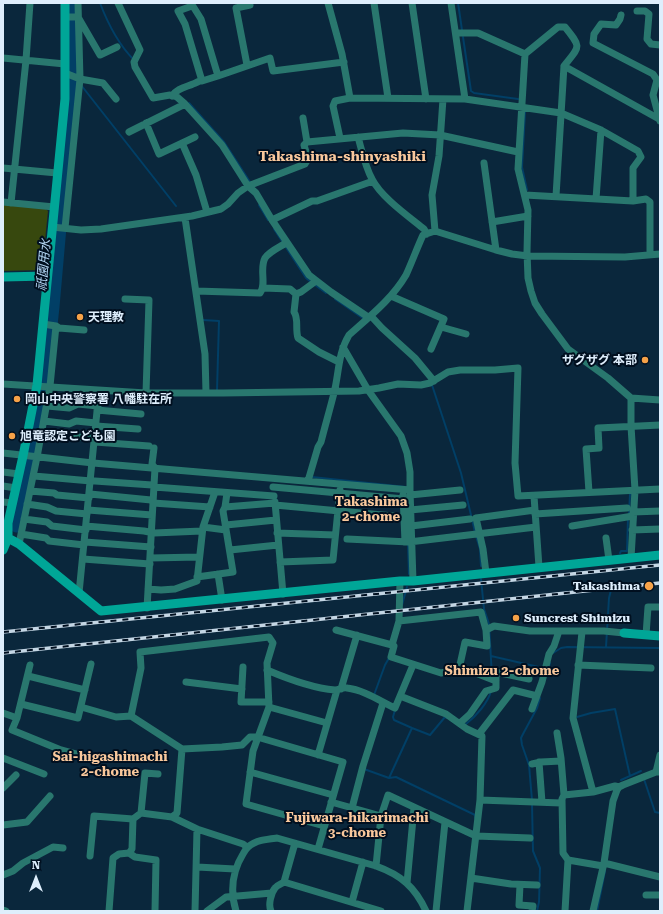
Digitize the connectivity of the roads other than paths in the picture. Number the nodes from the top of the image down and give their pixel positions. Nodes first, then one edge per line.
1 (30, 3) edge
2 (65, 3) edge
3 (78, 3) edge
4 (118, 3) edge
5 (249, 3) edge
6 (328, 3) edge
7 (374, 3) edge
8 (412, 3) edge
9 (451, 3) edge
10 (192, 5) edge
11 (637, 11) dead end
12 (621, 15) dead end
13 (73, 16) junction
14 (456, 33) junction
15 (660, 44) edge
16 (117, 47) dead end
17 (525, 54) junction
18 (3, 58) edge
19 (26, 60) junction
20 (344, 62) junction
21 (247, 65) junction
22 (564, 66) junction
23 (74, 76) junction
24 (218, 76) junction
25 (202, 80) junction
26 (173, 94) junction
27 (350, 98) junction
28 (388, 98) junction
29 (116, 99) dead end
30 (426, 99) junction
31 (443, 99) junction
32 (465, 99) junction
33 (185, 104) junction
34 (522, 106) junction
35 (561, 113) junction
36 (303, 118) dead end
37 (660, 120) edge
38 (146, 123) junction
39 (70, 128) junction
40 (601, 130) junction
41 (129, 132) dead end
42 (440, 135) junction
43 (195, 137) dead end
44 (358, 137) junction
45 (340, 138) junction
46 (307, 142) junction
47 (182, 143) junction
48 (518, 152) junction
49 (484, 163) dead end
50 (3, 168) edge
51 (15, 170) junction
52 (57, 173) junction
53 (373, 181) junction
54 (248, 186) junction
55 (525, 195) junction
56 (556, 196) junction
57 (596, 199) junction
58 (633, 201) junction
59 (3, 202) edge
60 (11, 203) junction
61 (54, 207) junction
62 (207, 212) junction
63 (528, 216) junction
64 (185, 218) junction
65 (272, 220) junction
66 (492, 222) junction
67 (60, 227) junction
68 (435, 231) junction
69 (427, 234) junction
70 (285, 244) junction
71 (496, 250) junction
72 (660, 254) edge
73 (650, 255) junction
74 (528, 256) junction
75 (47, 276) junction
76 (3, 277) edge
77 (314, 282) junction
78 (263, 288) junction
79 (196, 291) junction
80 (296, 294) junction
81 (391, 296) junction
82 (125, 299) dead end
83 (368, 318) junction
84 (51, 325) junction
85 (441, 327) junction
86 (84, 330) dead end
87 (466, 334) dead end
88 (343, 347) junction
89 (431, 350) dead end
90 (339, 362) junction
91 (432, 382) junction
92 (3, 384) edge
93 (39, 386) junction
94 (49, 386) junction
95 (368, 390) junction
96 (99, 391) junction
97 (335, 392) junction
98 (146, 393) junction
99 (206, 393) junction
100 (631, 398) junction
101 (660, 400) edge
102 (47, 406) junction
103 (98, 408) junction
104 (141, 414) dead end
105 (44, 421) junction
106 (96, 424) junction
107 (660, 425) edge
108 (631, 426) junction
109 (138, 429) dead end
110 (74, 437) dead end
111 (95, 440) junction
112 (3, 453) edge
113 (31, 457) junction
114 (93, 462) junction
115 (155, 468) junction
116 (3, 472) edge
117 (19, 474) junction
118 (34, 476) junction
119 (273, 478) junction
120 (308, 481) junction
121 (91, 482) junction
122 (340, 484) junction
123 (3, 486) edge
124 (154, 487) junction
125 (274, 487) junction
126 (16, 488) junction
127 (660, 489) edge
128 (460, 490) dead end
129 (30, 491) junction
130 (215, 492) junction
131 (589, 492) junction
132 (634, 492) junction
133 (227, 493) junction
134 (339, 493) junction
135 (407, 493) junction
136 (89, 496) junction
137 (534, 496) junction
138 (275, 501) junction
139 (3, 502) edge
140 (153, 502) junction
141 (13, 503) junction
142 (27, 504) junction
143 (463, 505) dead end
144 (210, 507) junction
145 (226, 507) junction
146 (410, 510) junction
147 (338, 511) junction
148 (660, 511) edge
149 (88, 512) junction
150 (535, 512) junction
151 (631, 512) junction
152 (152, 515) junction
153 (404, 517) junction
154 (24, 519) junction
155 (470, 519) dead end
156 (276, 520) junction
157 (411, 526) junction
158 (572, 526) dead end
159 (226, 527) junction
160 (536, 527) junction
161 (86, 528) junction
162 (202, 529) junction
163 (660, 529) edge
164 (632, 530) junction
165 (151, 533) junction
166 (277, 533) junction
167 (480, 533) junction
168 (21, 534) junction
169 (335, 534) junction
170 (5, 537) edge
171 (606, 538) dead end
172 (346, 539) dead end
173 (408, 542) junction
174 (19, 544) junction
175 (84, 544) junction
176 (278, 545) junction
177 (151, 547) junction
178 (3, 550) edge
179 (230, 550) junction
180 (660, 555) edge
181 (199, 557) junction
182 (631, 558) junction
183 (83, 559) junction
184 (609, 560) junction
185 (150, 561) junction
186 (280, 562) junction
187 (539, 567) junction
188 (486, 573) junction
189 (218, 574) junction
190 (197, 577) junction
191 (400, 581) junction
192 (413, 581) junction
193 (148, 589) junction
194 (79, 593) junction
195 (282, 594) junction
196 (222, 600) junction
197 (660, 607) edge
198 (147, 608) junction
199 (399, 621) junction
200 (489, 629) junction
201 (336, 630) dead end
202 (559, 632) junction
203 (582, 632) junction
204 (624, 633) joint
205 (357, 635) junction
206 (646, 635) junction
207 (660, 636) edge
208 (392, 645) junction
209 (91, 664) dead end
210 (30, 665) dead end
211 (414, 665) junction
212 (578, 665) junction
213 (243, 667) dead end
214 (651, 668) dead end
215 (459, 669) junction
216 (267, 670) junction
217 (28, 676) junction
218 (529, 679) dead end
219 (494, 680) junction
220 (186, 682) dead end
221 (242, 689) junction
222 (339, 689) junction
223 (84, 690) junction
224 (400, 696) junction
225 (537, 696) junction
226 (383, 703) junction
227 (21, 704) junction
228 (269, 705) junction
229 (81, 707) junction
230 (532, 709) dead end
231 (3, 713) edge
232 (131, 716) junction
233 (17, 718) junction
234 (327, 723) junction
235 (460, 723) junction
236 (557, 733) dead end
237 (479, 734) junction
238 (257, 736) junction
239 (182, 749) junction
240 (318, 755) junction
241 (660, 755) edge
242 (84, 756) dead end
243 (3, 758) edge
244 (561, 761) junction
245 (657, 770) edge
246 (250, 772) junction
247 (44, 774) dead end
248 (158, 774) dead end
249 (16, 775) dead end
250 (619, 787) junction
251 (3, 788) edge
252 (593, 792) junction
253 (564, 795) junction
254 (50, 796) dead end
255 (332, 799) junction
256 (480, 800) junction
257 (542, 802) junction
258 (561, 803) junction
259 (352, 808) junction
260 (414, 808) junction
261 (141, 813) junction
262 (381, 816) junction
263 (172, 817) junction
264 (133, 819) junction
265 (445, 822) junction
266 (3, 825) edge
267 (324, 826) junction
268 (198, 830) junction
269 (476, 836) junction
270 (530, 838) dead end
271 (294, 842) junction
272 (247, 847) junction
273 (63, 848) dead end
274 (318, 850) junction
275 (129, 853) junction
276 (90, 856) dead end
277 (568, 860) junction
278 (362, 862) junction
279 (603, 865) junction
280 (376, 866) junction
281 (196, 867) junction
282 (235, 868) junction
283 (3, 875) edge
284 (660, 877) edge
285 (471, 878) junction
286 (284, 882) junction
287 (407, 883) junction
288 (520, 885) junction
289 (537, 885) dead end
290 (272, 894) junction
291 (646, 895) dead end
292 (660, 896) edge
293 (233, 897) junction
294 (352, 902) junction
295 (3, 910) edge
296 (6, 911) edge
297 (109, 911) edge
298 (155, 911) edge
299 (195, 911) edge
300 (207, 911) edge
301 (230, 911) edge
302 (236, 911) edge
303 (271, 911) edge
304 (381, 911) edge
305 (426, 911) edge
306 (436, 911) edge
307 (467, 911) edge
308 (532, 911) edge
309 (566, 911) edge
310 (596, 911) edge

1 - 19 street
2 - 13 street
3 - 13 street
4 - 26 street
5 - 21 street
6 - 20 street
7 - 28 street
8 - 30 street
9 - 14 street
10 - 24 street
10 - 25 street
11 - 15 street
12 - 37 street
13 - 16 street
13 - 23 street
13 - 23 street
14 - 17 street
14 - 32 street
17 - 22 street
17 - 34 street
18 - 19 street
19 - 23 street
19 - 51 street
20 - 21 street
20 - 27 street
21 - 24 street
22 - 35 street
22 - 37 street
23 - 29 street
23 - 39 street
23 - 39 street
24 - 25 street
25 - 26 street
26 - 33 street
27 - 28 street
27 - 45 street
28 - 30 street
30 - 31 street
31 - 32 street
31 - 42 street
32 - 34 street
33 - 38 street
33 - 54 street
34 - 35 street
34 - 48 street
35 - 40 street
35 - 56 street
36 - 46 street
38 - 41 street
38 - 47 street
39 - 52 street
39 - 67 street
40 - 57 street
40 - 58 street
42 - 44 street
42 - 48 street
42 - 68 street
43 - 47 street
44 - 45 street
44 - 53 street
45 - 46 street
46 - 54 street
47 - 62 street
48 - 55 street
49 - 66 street
50 - 51 street
51 - 52 street
51 - 60 street
52 - 61 street
53 - 65 street
53 - 69 street
54 - 62 street
54 - 65 street
55 - 56 street
55 - 63 street
56 - 57 street
57 - 58 street
58 - 73 street
59 - 60 street
60 - 61 street
61 - 67 street
62 - 64 street
63 - 66 street
63 - 74 street
64 - 67 street
64 - 79 street
65 - 70 street
66 - 71 street
67 - 75 street
68 - 69 street
68 - 71 street
69 - 81 street
70 - 77 street
70 - 78 street
71 - 74 street
72 - 73 street
73 - 74 street
74 - 100 street
75 - 76 street
75 - 84 street
77 - 80 street
77 - 83 street
78 - 79 street
78 - 80 street
79 - 99 street
80 - 90 street
81 - 83 street
81 - 85 street
82 - 98 street
83 - 88 street
83 - 91 street
84 - 86 street
84 - 93 street
84 - 94 street
85 - 87 street
85 - 89 street
88 - 90 street
88 - 95 street
90 - 97 street
91 - 95 street
91 - 137 street
92 - 93 street
93 - 94 street
93 - 113 street
94 - 96 street
94 - 102 street
95 - 97 street
95 - 135 street
96 - 98 street
96 - 103 street
97 - 99 street
97 - 120 street
98 - 99 street
100 - 101 street
100 - 108 street
102 - 103 street
102 - 105 street
103 - 104 street
103 - 106 street
105 - 106 street
105 - 113 street
106 - 109 street
106 - 111 street
107 - 108 street
108 - 131 street
108 - 132 street
110 - 111 street
111 - 114 street
111 - 115 street
112 - 113 street
113 - 114 street
113 - 117 street
113 - 118 street
114 - 115 street
114 - 121 street
115 - 119 street
115 - 124 street
116 - 117 street
117 - 126 street
118 - 121 street
118 - 129 street
119 - 120 street
119 - 125 street
120 - 122 street
121 - 124 street
121 - 136 street
122 - 134 street
122 - 135 street
123 - 126 street
124 - 130 street
124 - 140 street
125 - 134 street
125 - 138 street
126 - 141 street
127 - 132 street
128 - 135 street
129 - 136 street
129 - 142 street
130 - 133 street
130 - 144 street
131 - 132 street
131 - 137 street
132 - 151 street
133 - 138 street
133 - 145 street
134 - 135 street
134 - 147 street
135 - 146 street
135 - 153 street
136 - 140 street
136 - 149 street
137 - 150 street
138 - 145 street
138 - 147 street
138 - 156 street
139 - 141 street
140 - 144 street
140 - 152 street
141 - 170 street
142 - 149 street
142 - 154 street
143 - 146 street
144 - 162 street
145 - 159 street
146 - 157 street
147 - 153 street
147 - 169 street
148 - 151 street
149 - 152 street
149 - 161 street
150 - 151 street
150 - 160 street
150 - 167 street
151 - 158 street
151 - 164 street
152 - 165 street
153 - 173 street
154 - 161 street
154 - 168 street
155 - 157 street
156 - 159 street
156 - 166 street
157 - 173 street
159 - 162 street
159 - 179 street
160 - 167 street
160 - 187 street
161 - 165 street
161 - 175 street
162 - 165 street
162 - 181 street
163 - 164 street
164 - 182 street
165 - 177 street
166 - 169 street
166 - 176 street
167 - 173 street
167 - 188 street
168 - 174 street
168 - 175 street
169 - 186 street
170 - 174 street
170 - 178 street
171 - 184 street
172 - 173 street
173 - 192 street
174 - 194 street
175 - 177 street
175 - 183 street
176 - 179 street
176 - 186 street
177 - 185 street
179 - 189 street
180 - 182 street
181 - 185 street
181 - 190 street
182 - 184 street
183 - 185 street
183 - 194 street
184 - 187 street
185 - 193 street
186 - 195 street
187 - 188 street
188 - 192 street
189 - 190 street
189 - 196 street
190 - 193 street
191 - 192 street
191 - 195 street
191 - 199 street
193 - 198 street
194 - 198 street
195 - 196 street
196 - 198 street
197 - 206 street
199 - 200 street
199 - 208 street
200 - 202 street
200 - 215 street
201 - 205 street
202 - 203 street
202 - 225 street
203 - 204 street
203 - 212 street
204 - 206 street
205 - 208 street
205 - 222 street
206 - 207 street
208 - 211 street
209 - 223 street
210 - 217 street
211 - 215 street
211 - 224 street
212 - 214 street
212 - 252 street
213 - 221 street
215 - 219 street
216 - 222 street
216 - 228 street
216 - 232 street
217 - 223 street
217 - 227 street
218 - 219 street
219 - 235 street
220 - 221 street
221 - 228 street
222 - 226 street
222 - 234 street
223 - 229 street
224 - 226 street
224 - 235 street
225 - 230 street
225 - 237 street
226 - 259 street
227 - 229 street
227 - 233 street
228 - 234 street
228 - 238 street
229 - 232 street
231 - 233 street
232 - 239 street
233 - 242 street
234 - 240 street
235 - 237 street
236 - 244 street
237 - 256 street
238 - 239 street
238 - 240 street
238 - 246 street
239 - 263 street
240 - 255 street
241 - 245 street
243 - 247 street
244 - 253 street
244 - 257 street
245 - 250 street
246 - 255 street
246 - 267 street
248 - 261 street
249 - 251 street
250 - 252 street
250 - 279 street
252 - 253 street
253 - 258 street
254 - 266 street
255 - 259 street
255 - 267 street
256 - 257 street
256 - 269 street
257 - 258 street
258 - 277 street
259 - 262 street
260 - 262 street
260 - 265 street
260 - 287 street
261 - 263 street
261 - 264 street
262 - 280 street
263 - 268 street
264 - 275 street
264 - 276 street
265 - 269 street
265 - 306 street
267 - 274 street
268 - 272 street
268 - 281 street
269 - 270 street
269 - 285 street
271 - 272 street
271 - 274 street
271 - 286 street
272 - 282 street
273 - 283 street
274 - 278 street
275 - 297 street
275 - 298 street
277 - 279 street
277 - 309 street
278 - 280 street
278 - 294 street
279 - 284 street
279 - 310 street
280 - 287 street
281 - 282 street
281 - 299 street
282 - 293 street
285 - 288 street
285 - 307 street
286 - 290 street
286 - 294 street
287 - 305 street
288 - 289 street
288 - 308 street
290 - 293 street
290 - 303 street
291 - 292 street
293 - 300 street
293 - 302 street
294 - 304 street
295 - 296 street
301 - 302 street

